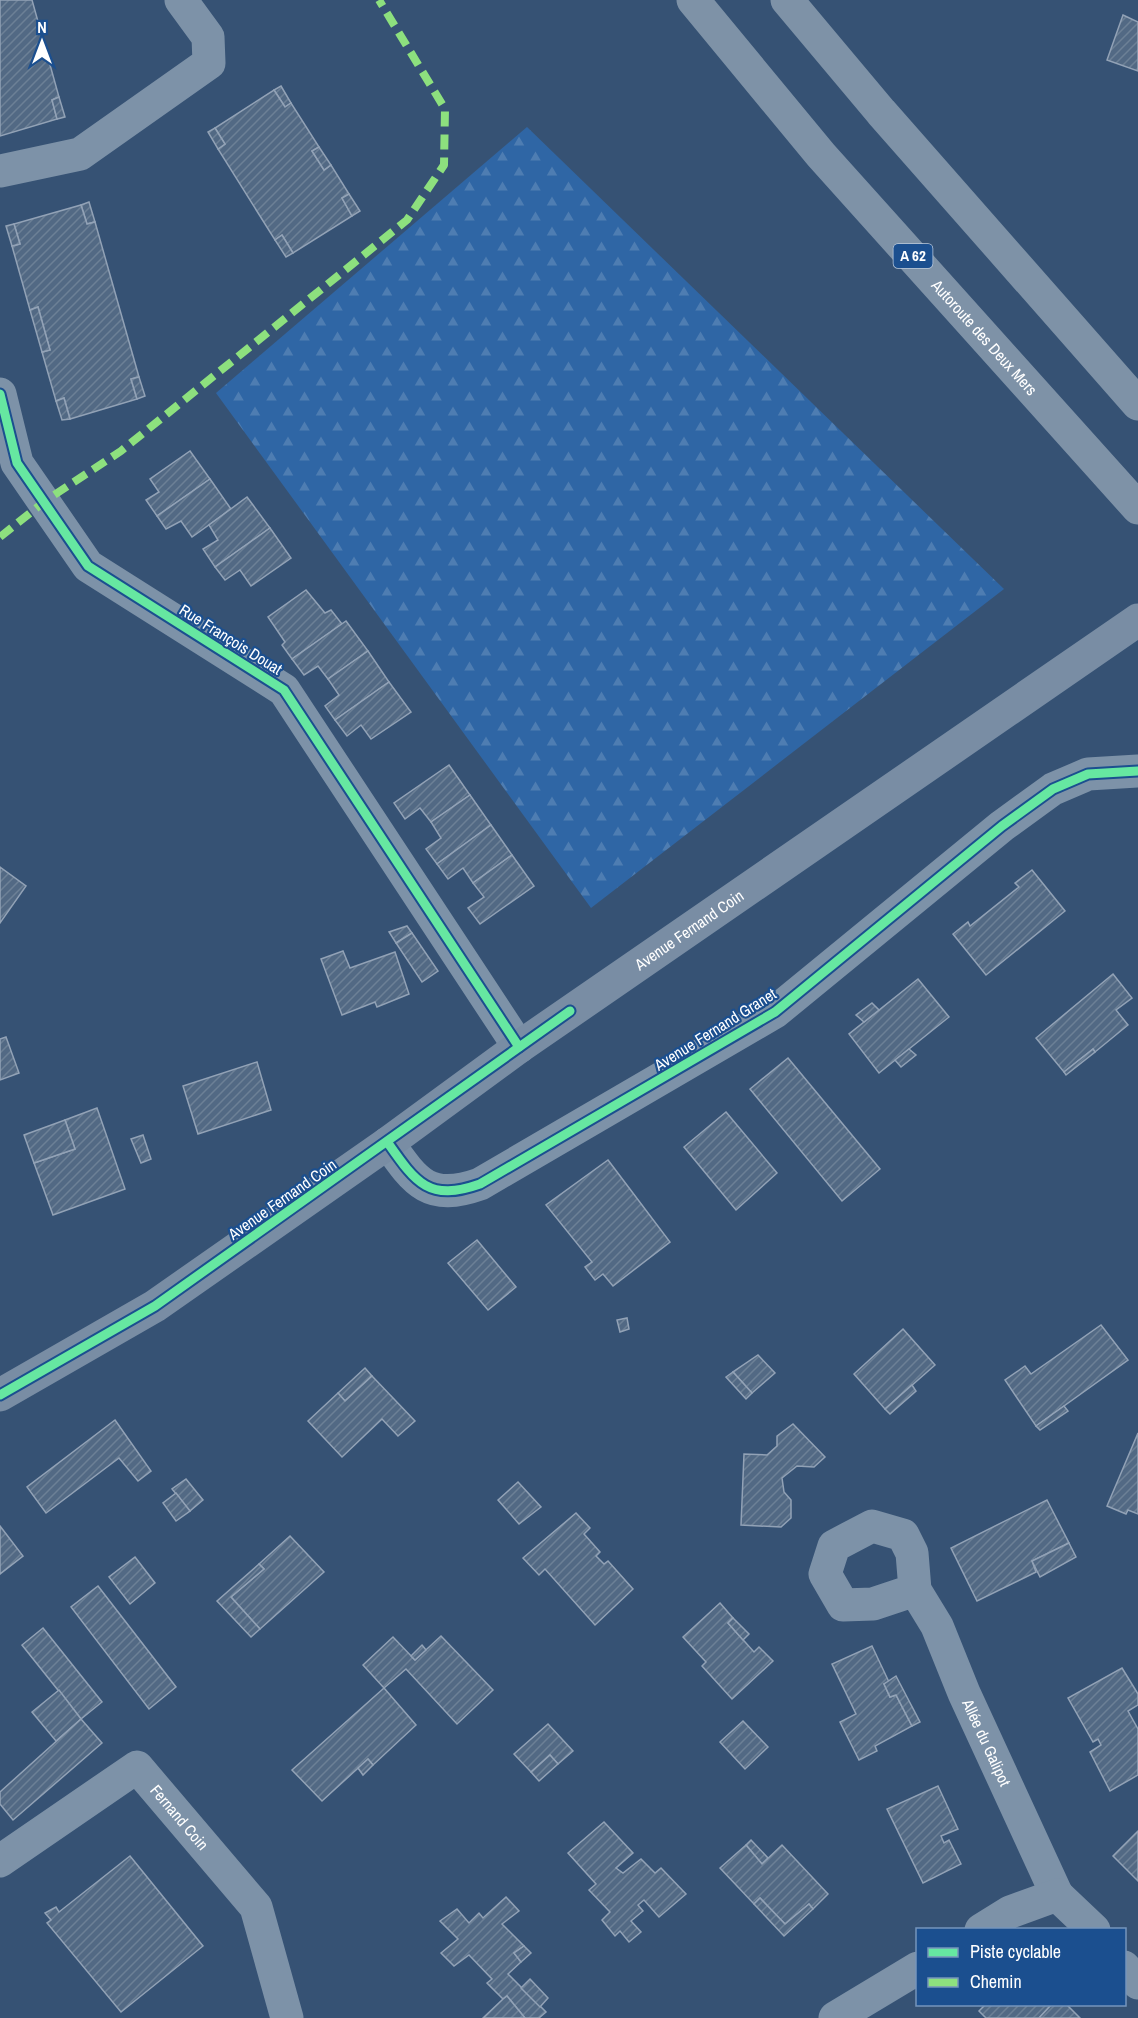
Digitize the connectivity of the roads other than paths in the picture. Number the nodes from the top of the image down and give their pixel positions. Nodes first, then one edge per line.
1 (181, 0) edge
2 (693, 0) edge
3 (787, 0) edge
4 (0, 171) edge
5 (0, 394) edge
6 (1138, 404) edge
7 (1138, 508) edge
8 (1138, 620) edge
9 (1138, 771) edge
10 (519, 1047) junction
11 (388, 1143) junction
12 (0, 1395) edge
13 (915, 1590) dead end
14 (0, 1861) edge
15 (1057, 1895) junction
16 (983, 1928) edge
17 (1094, 1928) edge
18 (1126, 1968) edge
19 (916, 1969) edge
20 (1138, 1983) edge
21 (287, 2018) edge
22 (835, 2018) edge

1 - 4 street
2 - 7 highway, Autoroute des Deux Mers / A 62
3 - 6 highway
5 - 10 street, Rue François Douat
8 - 10 main road, Avenue Fernand Coin
9 - 11 street, Avenue Fernand Granet
10 - 11 main road, Avenue Fernand Coin
11 - 12 main road, Avenue Fernand Coin
13 - 15 street, Allée du Galipot
14 - 21 street, Fernand Coin
15 - 16 street
15 - 17 street
18 - 20 street
19 - 22 street

